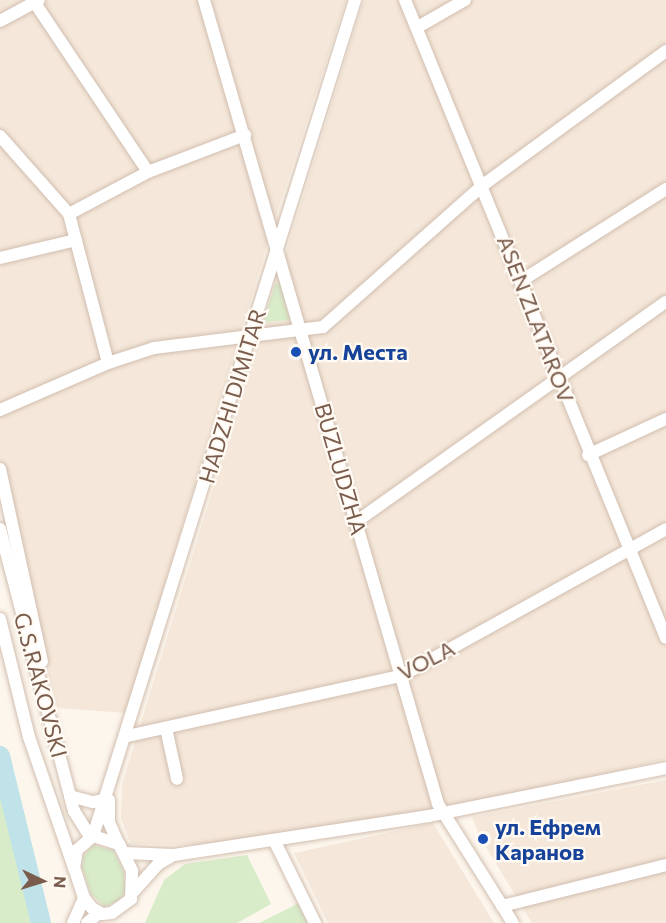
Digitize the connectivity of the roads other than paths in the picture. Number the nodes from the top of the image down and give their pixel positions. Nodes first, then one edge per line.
1 (204, 0) edge
2 (355, 0) edge
3 (405, 0) edge
4 (465, 0) edge
5 (35, 1) edge
6 (0, 21) edge
7 (418, 27) junction
8 (666, 51) edge
9 (245, 135) junction
10 (0, 136) edge
11 (148, 172) junction
12 (483, 185) junction
13 (666, 189) edge
14 (69, 214) junction
15 (76, 240) junction
16 (278, 249) junction
17 (0, 258) edge
18 (521, 281) junction
19 (666, 302) edge
20 (301, 330) junction
21 (250, 335) junction
22 (108, 363) junction
23 (560, 376) junction
24 (0, 410) edge
25 (666, 419) edge
26 (588, 455) junction
27 (0, 469) edge
28 (356, 522) junction
29 (0, 529) edge
30 (666, 529) edge
31 (630, 549) junction
32 (0, 619) edge
33 (666, 638) edge
34 (401, 676) junction
35 (51, 728) junction
36 (166, 728) junction
37 (127, 736) junction
38 (666, 768) edge
39 (177, 779) dead end
40 (70, 796) junction
41 (108, 796) junction
42 (444, 814) junction
43 (91, 837) junction
44 (274, 840) junction
45 (122, 849) junction
46 (174, 855) junction
47 (666, 865) edge
48 (74, 868) junction
49 (133, 893) junction
50 (84, 898) junction
51 (124, 906) junction
52 (502, 906) junction
53 (101, 916) edge
54 (73, 923) edge
55 (87, 923) edge
56 (118, 923) edge
57 (315, 923) edge
58 (513, 923) edge

1 - 9 street, BUZLUDZHA
2 - 16 street, HADZHI DIMITAR
3 - 7 street, ASEN ZLATAROV
4 - 7 street
5 - 6 street
5 - 11 street
7 - 12 street, ASEN ZLATAROV
8 - 12 street
9 - 11 street
9 - 16 street, BUZLUDZHA
10 - 14 street
11 - 14 street
12 - 18 street, ASEN ZLATAROV
12 - 20 street
13 - 18 street
14 - 15 street
15 - 17 street
15 - 22 street
16 - 20 street, BUZLUDZHA
16 - 21 street, HADZHI DIMITAR
18 - 23 street, ASEN ZLATAROV
19 - 23 street
20 - 21 street
20 - 28 street, BUZLUDZHA
21 - 22 street
21 - 37 street, HADZHI DIMITAR
22 - 24 street
23 - 26 street, ASEN ZLATAROV
23 - 28 street
25 - 26 street
26 - 31 street, ASEN ZLATAROV
27 - 35 street
28 - 34 street, BUZLUDZHA
29 - 35 street, G.S.RAKOVSKI
30 - 31 street, VOLA
31 - 33 street, ASEN ZLATAROV
31 - 34 street, VOLA
32 - 48 street, G.S.RAKOVSKI
34 - 36 street, VOLA
34 - 42 street, BUZLUDZHA
35 - 40 street, G.S.RAKOVSKI
36 - 37 street, VOLA
36 - 39 street
37 - 41 street, HADZHI DIMITAR
38 - 42 street
40 - 41 street
40 - 43 street, G.S.RAKOVSKI
41 - 43 street
41 - 45 street
42 - 44 street
42 - 52 street, BUZLUDZHA
43 - 45 street
43 - 48 street
44 - 46 street
44 - 57 street
45 - 46 street
45 - 49 street
46 - 49 street
47 - 52 street
48 - 50 street
49 - 51 street
50 - 53 street
50 - 54 street
51 - 53 street
51 - 56 street
52 - 58 street, BUZLUDZHA
53 - 55 street

